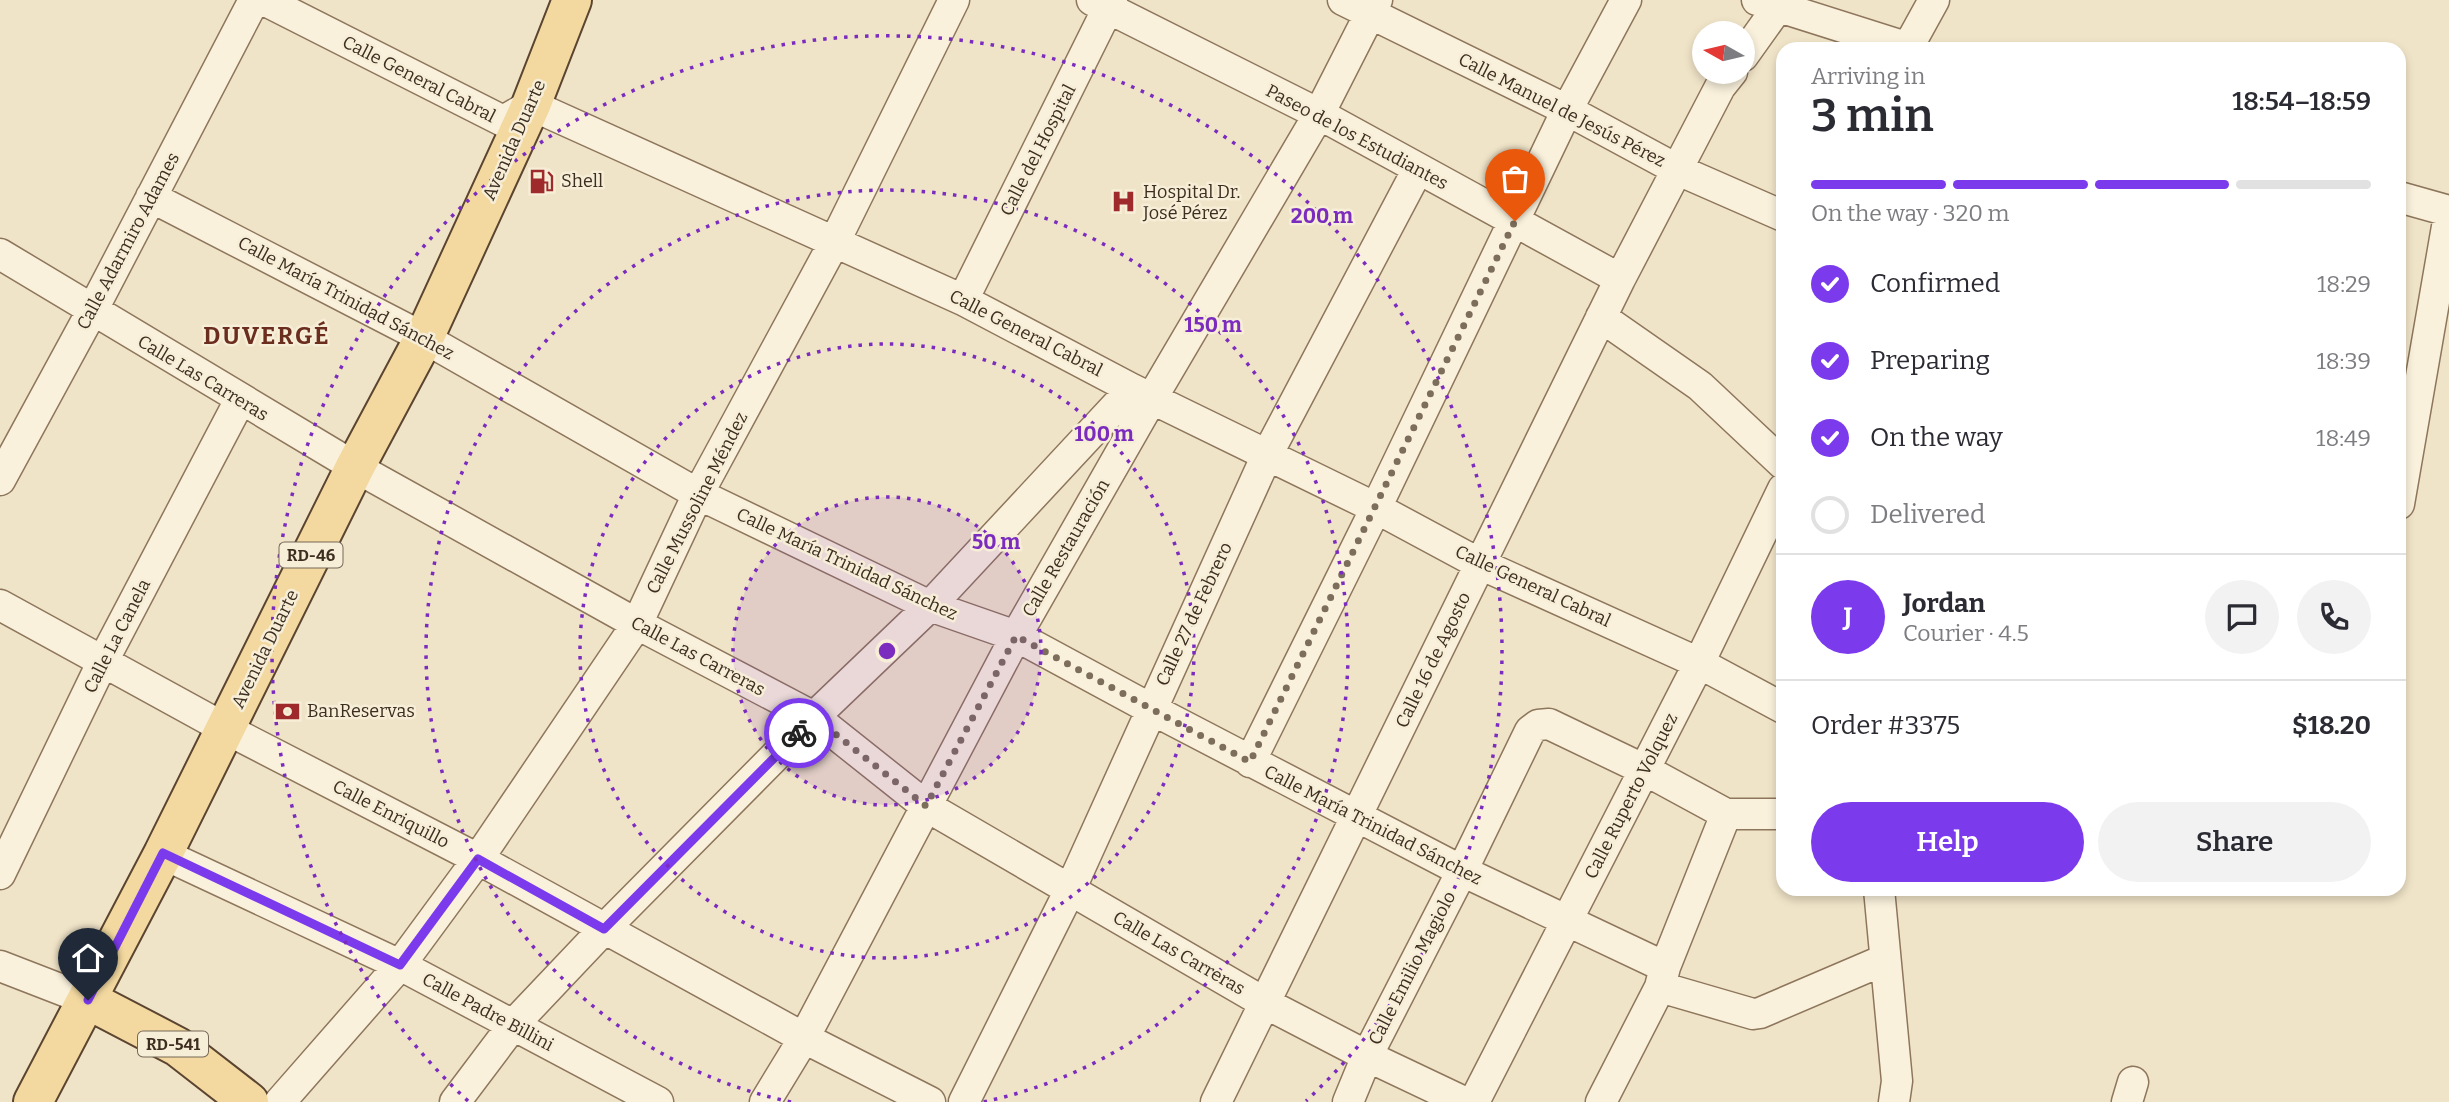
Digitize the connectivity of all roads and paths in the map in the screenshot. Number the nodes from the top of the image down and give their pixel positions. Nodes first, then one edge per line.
1 (254, 0) edge
2 (264, 0) edge
3 (572, 0) edge
4 (954, 0) edge
5 (1343, 0) edge
6 (1626, 0) edge
7 (1934, 0) edge
8 (1774, 2) edge
9 (1104, 3) edge
10 (1373, 7) edge
11 (1755, 35) edge
12 (1889, 42) edge
13 (1913, 42) edge
14 (1722, 84) edge
15 (531, 105) junction
16 (1567, 110) junction
17 (1319, 114) junction
18 (1418, 169) junction
19 (1678, 170) junction
20 (151, 197) junction
21 (2406, 199) edge
22 (1776, 213) edge
23 (2449, 213) edge
24 (1515, 221) junction
25 (835, 241) junction
26 (0, 254) edge
27 (1619, 279) junction
28 (963, 300) junction
29 (92, 311) junction
30 (1601, 317) junction
31 (424, 338) junction
32 (2410, 372) edge
33 (1142, 393) junction
34 (240, 400) junction
35 (2406, 420) edge
36 (1267, 455) junction
37 (1776, 457) edge
38 (355, 467) junction
39 (0, 480) edge
40 (698, 494) junction
41 (1776, 504) edge
42 (1376, 508) junction
43 (1480, 564) junction
44 (0, 605) edge
45 (930, 606) junction
46 (637, 624) junction
47 (1016, 636) junction
48 (103, 661) junction
49 (1699, 663) junction
50 (1776, 704) edge
51 (1150, 709) junction
52 (814, 717) junction
53 (226, 729) junction
54 (1250, 762) junction
55 (1645, 770) junction
56 (926, 806) junction
57 (1726, 814) junction
58 (1776, 814) edge
59 (1357, 818) junction
60 (163, 853) junction
61 (478, 859) junction
62 (1462, 871) junction
63 (0, 874) edge
64 (1070, 890) junction
65 (1879, 896) edge
66 (1568, 920) junction
67 (604, 929) junction
68 (1884, 960) junction
69 (400, 965) junction
70 (0, 966) edge
71 (1662, 977) junction
72 (88, 1000) junction
73 (1265, 1003) junction
74 (513, 1025) junction
75 (804, 1038) junction
76 (1367, 1056) junction
77 (33, 1102) edge
78 (249, 1102) edge
79 (280, 1102) edge
80 (455, 1102) edge
81 (658, 1102) edge
82 (765, 1102) edge
83 (930, 1102) edge
84 (964, 1102) edge
85 (1216, 1102) edge
86 (1348, 1102) edge
87 (1464, 1102) edge
88 (1474, 1102) edge
89 (1601, 1102) edge
90 (1894, 1102) edge

1 - 20 street, Calle Adarmiro Adames
2 - 15 street, Calle General Cabral
3 - 15 main road, Avenida Duarte / RD-46
4 - 25 street, Calle Mussoline Méndez
5 - 10 street, Calle Manuel de Jesús Pérez
6 - 16 street
7 - 13 street
8 - 11 street
8 - 12 street
9 - 17 street, Paseo de los Estudiantes
9 - 28 street, Calle del Hospital
10 - 16 street, Calle Manuel de Jesús Pérez
10 - 17 street, Calle Restauración
14 - 19 street, Calle 16 de Agosto
15 - 25 street, Calle General Cabral
15 - 31 main road, Avenida Duarte / RD-46
16 - 19 street, Calle Manuel de Jesús Pérez
16 - 24 street
17 - 18 street, Paseo de los Estudiantes
17 - 33 street, Calle Restauración
18 - 24 street, Paseo de los Estudiantes
18 - 36 street, Calle 27 de Febrero
19 - 22 street, Calle Manuel de Jesús Pérez
19 - 27 street, Calle 16 de Agosto
20 - 29 street, Calle Adarmiro Adames
20 - 31 street, Calle María Trinidad Sánchez
21 - 23 street
23 - 32 street
24 - 27 street, Paseo de los Estudiantes
24 - 42 street
25 - 28 street, Calle General Cabral
25 - 40 street, Calle Mussoline Méndez
26 - 29 street, Calle Las Carreras
27 - 30 street, Calle 16 de Agosto
28 - 33 street, Calle General Cabral
29 - 34 street, Calle Las Carreras
29 - 39 street, Calle Adarmiro Adames
30 - 37 street
30 - 43 street, Calle 16 de Agosto
31 - 38 main road, Avenida Duarte / RD-46
31 - 40 street, Calle María Trinidad Sánchez
32 - 35 street
33 - 36 street, Calle General Cabral
33 - 45 street
33 - 47 street, Calle Restauración
34 - 38 street, Calle Las Carreras
34 - 48 street, Calle La Canela
36 - 42 street, Calle General Cabral
36 - 51 street, Calle 27 de Febrero
38 - 46 street, Calle Las Carreras
38 - 53 main road, Avenida Duarte / RD-46
40 - 45 street, Calle María Trinidad Sánchez
40 - 46 street, Calle Mussoline Méndez
41 - 49 street, Calle Ruperto Volquez
42 - 43 street, Calle General Cabral
42 - 54 street
43 - 49 street, Calle General Cabral
43 - 59 street, Calle 16 de Agosto
44 - 48 street, Calle Enriquillo
45 - 47 street, Calle María Trinidad Sánchez
45 - 52 street
46 - 52 street, Calle Las Carreras
46 - 61 street, Calle Mussoline Méndez
47 - 51 street, Calle María Trinidad Sánchez
47 - 56 street, Calle Restauración
48 - 53 street, Calle Enriquillo
48 - 63 street, Calle La Canela
49 - 50 street, Calle General Cabral
49 - 55 street, Calle Ruperto Volquez
51 - 54 street, Calle María Trinidad Sánchez
51 - 64 street, Calle 27 de Febrero
52 - 56 street, Calle Las Carreras
52 - 67 street
53 - 60 main road, Avenida Duarte / RD-46
53 - 61 street, Calle Enriquillo
54 - 59 street, Calle María Trinidad Sánchez
55 - 57 street
55 - 62 street, Calle Emilio Magiolo
55 - 66 street, Calle Ruperto Volquez
56 - 64 street, Calle Las Carreras
56 - 75 street, Calle Restauración
57 - 58 street
57 - 71 street
59 - 62 street, Calle María Trinidad Sánchez
59 - 73 street, Calle 16 de Agosto
60 - 69 street, Calle Padre Billini
60 - 72 main road, Avenida Duarte / RD-46
61 - 67 street, Calle Enriquillo
61 - 69 street, Calle Mussoline Méndez
62 - 66 street, Calle María Trinidad Sánchez
62 - 76 street, Calle Emilio Magiolo
64 - 73 street, Calle Las Carreras
64 - 84 street, Calle 27 de Febrero
65 - 68 street
66 - 71 street, Calle María Trinidad Sánchez
66 - 88 street, Calle Ruperto Volquez
67 - 74 street
67 - 75 street, Calle Enriquillo
68 - 71 street, Calle María Trinidad Sánchez
68 - 90 street
69 - 74 street, Calle Padre Billini
69 - 79 street, Calle Mussoline Méndez
70 - 72 street
71 - 89 street
72 - 77 main road, Avenida Duarte / RD-46
72 - 78 main road, RD-541
73 - 76 street, Calle Las Carreras
73 - 85 street, Calle 16 de Agosto
74 - 80 street
74 - 81 street, Calle Padre Billini
75 - 82 street, Calle Restauración
75 - 83 street, Calle Enriquillo
76 - 86 street, Calle Emilio Magiolo
76 - 87 street, Calle Las Carreras

